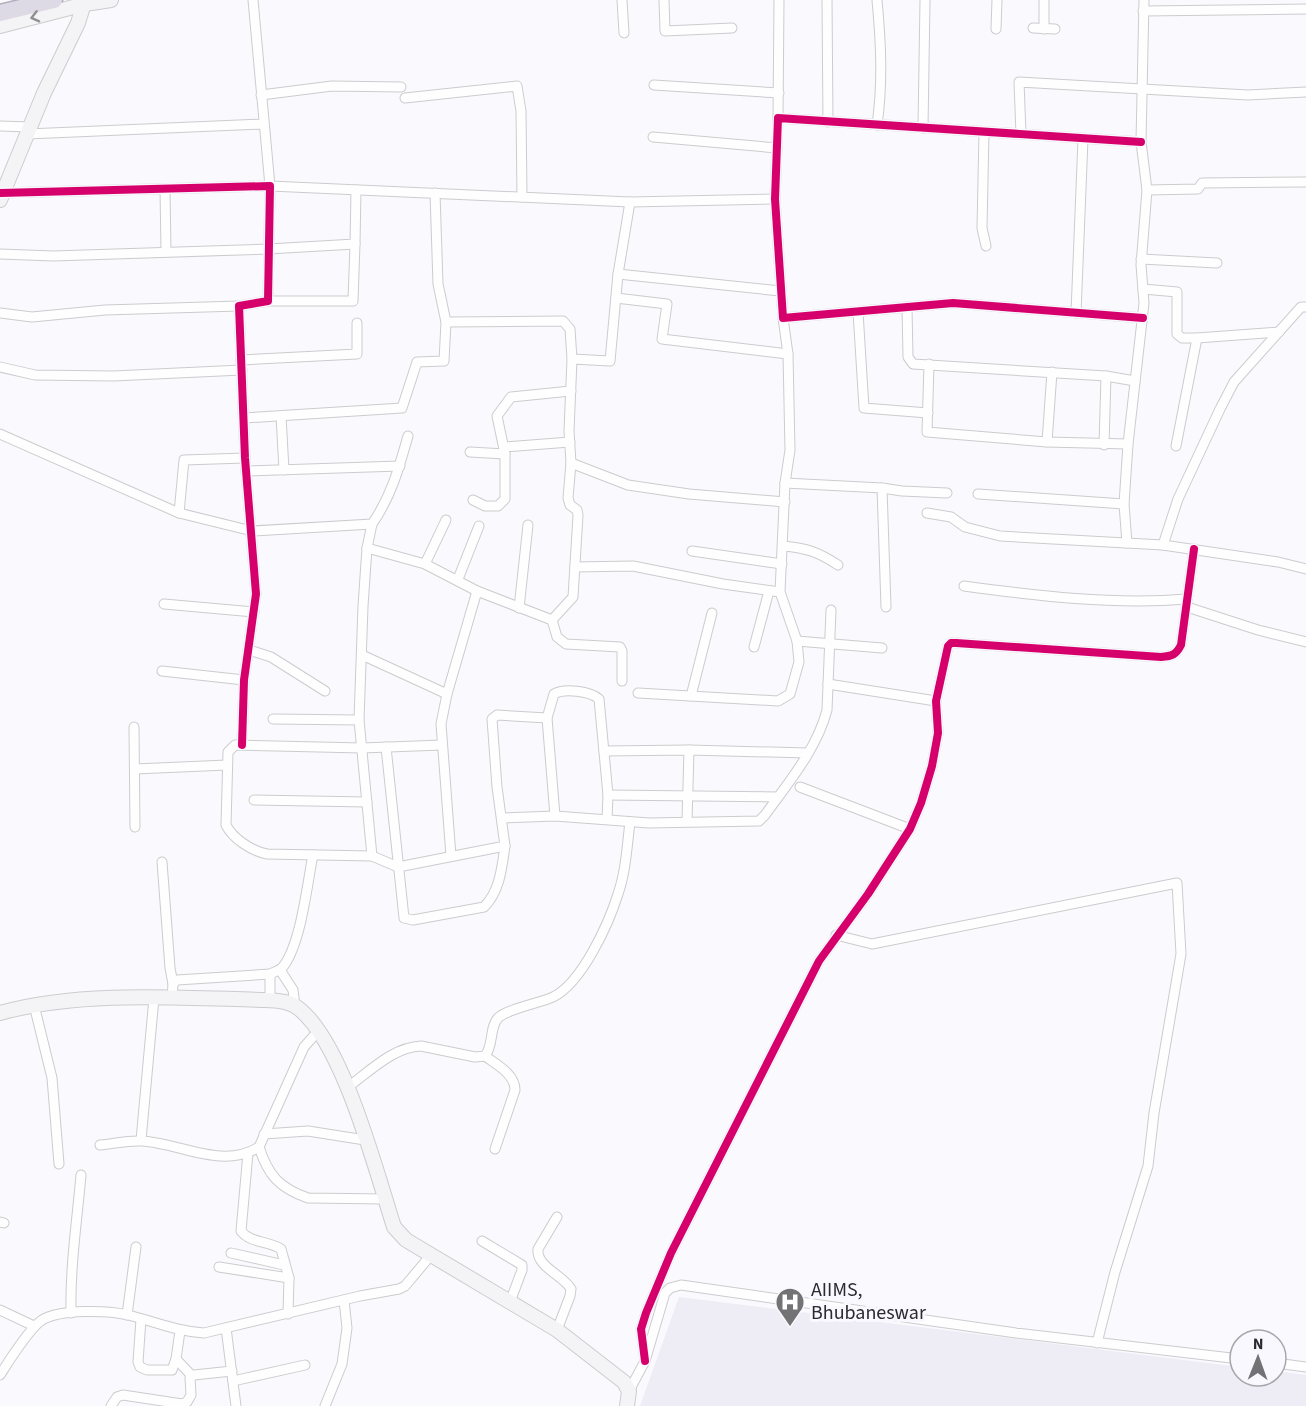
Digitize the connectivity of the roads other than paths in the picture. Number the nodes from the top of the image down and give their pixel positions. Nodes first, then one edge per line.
1 (54, 0) edge
2 (111, 0) edge
3 (253, 0) edge
4 (622, 0) edge
5 (664, 0) edge
6 (779, 0) edge
7 (827, 0) edge
8 (877, 0) edge
9 (925, 0) edge
10 (997, 0) edge
11 (1044, 0) edge
12 (1144, 0) edge
13 (85, 2) edge
14 (1306, 9) edge
15 (1143, 10) junction
16 (0, 13) edge
17 (0, 26) edge
18 (732, 28) dead end
19 (1034, 28) dead end
20 (1044, 28) junction
21 (996, 29) dead end
22 (1055, 29) dead end
23 (624, 33) dead end
24 (654, 85) dead end
25 (401, 87) dead end
26 (1142, 89) junction
27 (1306, 92) edge
28 (779, 93) junction
29 (261, 95) junction
30 (405, 98) dead end
31 (778, 118) junction
32 (828, 122) junction
33 (263, 124) junction
34 (877, 125) junction
35 (0, 126) edge
36 (923, 128) junction
37 (28, 130) junction
38 (984, 132) junction
39 (1021, 134) junction
40 (653, 137) dead end
41 (1083, 139) junction
42 (1141, 142) junction
43 (777, 148) junction
44 (1306, 182) edge
45 (270, 186) junction
46 (165, 189) junction
47 (356, 190) junction
48 (1147, 190) junction
49 (435, 193) junction
50 (1, 195) edge
51 (522, 197) junction
52 (775, 199) junction
53 (630, 202) junction
54 (355, 244) junction
55 (986, 246) dead end
56 (268, 249) junction
57 (166, 252) junction
58 (0, 254) edge
59 (1141, 259) junction
60 (1217, 263) dead end
61 (618, 274) junction
62 (1143, 289) junction
63 (780, 291) junction
64 (616, 298) junction
65 (268, 301) junction
66 (239, 306) junction
67 (1306, 307) edge
68 (907, 308) junction
69 (858, 312) junction
70 (0, 313) edge
71 (1076, 313) junction
72 (783, 318) junction
73 (1143, 318) junction
74 (446, 322) junction
75 (357, 323) dead end
76 (1279, 332) junction
77 (1197, 338) junction
78 (788, 354) junction
79 (572, 359) junction
80 (241, 360) junction
81 (929, 364) junction
82 (0, 367) edge
83 (242, 370) junction
84 (1052, 372) junction
85 (1106, 376) junction
86 (1134, 381) junction
87 (571, 391) junction
88 (928, 413) junction
89 (281, 416) junction
90 (244, 418) junction
91 (0, 434) edge
92 (408, 436) dead end
93 (570, 442) junction
94 (1047, 442) junction
95 (1128, 444) junction
96 (1104, 445) junction
97 (1176, 446) dead end
98 (505, 451) junction
99 (470, 452) dead end
100 (245, 458) junction
101 (571, 463) junction
102 (400, 466) junction
103 (284, 470) junction
104 (246, 471) junction
105 (785, 483) junction
106 (882, 488) junction
107 (947, 493) dead end
108 (978, 494) dead end
109 (473, 500) dead end
110 (785, 502) junction
111 (1124, 504) junction
112 (179, 513) junction
113 (927, 513) dead end
114 (446, 520) dead end
115 (372, 525) junction
116 (528, 525) dead end
117 (479, 526) dead end
118 (252, 531) junction
119 (1127, 543) junction
120 (1163, 545) junction
121 (783, 546) junction
122 (367, 549) junction
123 (1194, 549) junction
124 (692, 551) dead end
125 (425, 564) junction
126 (782, 564) junction
127 (838, 565) dead end
128 (575, 567) junction
129 (1306, 569) edge
130 (458, 579) junction
131 (964, 586) dead end
132 (477, 591) junction
133 (769, 591) junction
134 (780, 592) junction
135 (1187, 603) junction
136 (164, 604) dead end
137 (886, 607) dead end
138 (519, 608) junction
139 (831, 610) dead end
140 (254, 612) junction
141 (712, 613) dead end
142 (552, 620) junction
143 (797, 641) junction
144 (1306, 642) edge
145 (831, 644) junction
146 (754, 647) dead end
147 (882, 648) dead end
148 (249, 650) junction
149 (362, 655) junction
150 (162, 671) dead end
151 (244, 680) junction
152 (622, 681) dead end
153 (828, 684) junction
154 (325, 691) dead end
155 (638, 693) dead end
156 (447, 694) junction
157 (692, 696) junction
158 (936, 701) junction
159 (547, 718) junction
160 (273, 719) dead end
161 (359, 720) junction
162 (134, 728) dead end
163 (242, 745) junction
164 (442, 745) junction
165 (386, 747) junction
166 (362, 748) junction
167 (689, 750) junction
168 (604, 751) junction
169 (808, 753) junction
170 (227, 765) junction
171 (135, 769) junction
172 (800, 787) dead end
173 (608, 795) junction
174 (687, 796) junction
175 (778, 797) junction
176 (254, 800) dead end
177 (367, 802) junction
178 (555, 816) junction
179 (502, 818) junction
180 (607, 819) junction
181 (630, 822) junction
182 (687, 822) junction
183 (135, 827) dead end
184 (910, 829) junction
185 (505, 846) junction
186 (313, 855) junction
187 (372, 856) junction
188 (451, 856) junction
189 (162, 862) dead end
190 (398, 867) junction
191 (836, 935) junction
192 (280, 970) junction
193 (270, 974) junction
194 (173, 984) junction
195 (154, 998) junction
196 (172, 998) junction
197 (270, 1000) junction
198 (34, 1005) junction
199 (295, 1006) junction
200 (0, 1013) edge
201 (319, 1030) junction
202 (485, 1056) junction
203 (348, 1087) junction
204 (264, 1134) junction
205 (141, 1140) junction
206 (365, 1140) junction
207 (100, 1145) dead end
208 (259, 1147) junction
209 (495, 1149) dead end
210 (248, 1153) junction
211 (59, 1164) dead end
212 (81, 1175) dead end
213 (385, 1199) junction
214 (557, 1217) dead end
215 (482, 1241) dead end
216 (136, 1247) dead end
217 (231, 1253) dead end
218 (431, 1255) junction
219 (284, 1265) junction
220 (219, 1267) dead end
221 (289, 1278) junction
222 (344, 1300) junction
223 (510, 1302) junction
224 (0, 1310) edge
225 (71, 1313) junction
226 (288, 1314) junction
227 (127, 1315) junction
228 (141, 1319) junction
229 (34, 1326) junction
230 (226, 1328) junction
231 (557, 1330) junction
232 (180, 1331) junction
233 (1097, 1343) junction
234 (1228, 1358) edge
235 (176, 1359) junction
236 (645, 1361) junction
237 (305, 1365) dead end
238 (1288, 1365) edge
239 (1306, 1367) edge
240 (0, 1375) edge
241 (192, 1376) junction
242 (233, 1376) junction
243 (629, 1391) junction
244 (111, 1406) edge
245 (236, 1406) edge
246 (325, 1406) edge
247 (627, 1406) edge

1 - 16 highway
2 - 13 street
3 - 29 street
4 - 23 street
5 - 18 street
6 - 28 street
7 - 32 street
8 - 34 street
9 - 36 street
10 - 21 street
11 - 20 street
12 - 15 street
13 -> 17 street
13 - 37 street
14 - 15 street
15 - 26 street
19 - 20 street
20 - 22 street
24 - 28 street
25 - 29 street
26 - 27 street
26 - 39 street
26 - 42 street
28 - 31 street
29 - 33 street
30 - 51 street
31 - 32 street
31 - 43 street
32 - 34 street
33 - 37 street
33 - 45 street
34 - 36 street
35 - 37 street
36 - 38 street
37 - 50 street
38 - 39 street
38 - 55 street
39 - 41 street
40 - 43 street
41 - 42 street
41 - 71 street
42 - 48 street
43 - 52 street
44 - 48 street
45 - 46 street
45 - 47 street
45 - 56 street
46 - 50 street
46 - 57 street
47 - 49 street
47 - 54 street
48 - 59 street
49 - 51 street
49 - 74 street
51 - 53 street
52 - 53 street
52 - 63 street
53 - 61 street
54 - 56 street
54 - 65 street
56 - 57 street
56 - 65 street
57 - 58 street
59 - 60 street
59 - 62 street
61 - 63 street
61 - 64 street
62 - 73 street
62 - 77 street
63 - 72 street
64 - 78 street
64 - 79 street
65 - 66 street
66 - 70 street
66 - 80 street
67 - 76 street
68 - 69 street
68 - 71 street
68 - 81 street
69 - 72 street
69 - 88 street
71 - 73 street
72 - 78 street
73 - 86 street
74 - 79 street
74 - 89 street
75 - 80 street
76 - 77 street
76 - 120 street
77 - 97 street
78 - 105 street
79 - 87 street
80 - 83 street
81 - 84 street
81 - 88 street
82 - 83 street
83 - 90 street
84 - 85 street
84 - 94 street
85 - 86 street
85 - 96 street
86 - 95 street
87 - 93 street
87 - 98 street
88 - 94 street
89 - 90 street
89 - 103 street
90 - 100 street
91 - 112 street
92 - 102 street
93 - 98 street
93 - 101 street
94 - 96 street
95 - 96 street
95 - 111 street
98 - 99 street
98 - 109 street
100 - 104 street
100 - 112 street
101 - 110 street
101 - 128 street
102 - 103 street
102 - 115 street
103 - 104 street
104 - 118 street
105 - 106 street
105 - 110 street
106 - 107 street
106 - 137 street
108 - 111 street
110 - 121 street
111 - 119 street
112 - 118 street
113 - 119 street
114 - 125 street
115 - 118 street
115 - 122 street
116 - 138 street
117 - 130 street
118 - 140 street
119 - 120 street
120 - 123 street
121 - 126 street
121 - 127 street
122 - 125 street
122 - 149 street
123 - 129 street
123 - 135 street
124 - 126 street
125 - 130 street
126 - 134 street
128 - 133 street
128 - 142 street
130 - 132 street
131 - 135 street
132 - 138 street
132 - 156 street
133 - 134 street
133 - 146 street
134 - 143 street
135 - 144 street
135 - 158 street
136 - 140 street
138 - 142 street
139 - 145 street
140 - 148 street
141 - 157 street
142 - 152 street
143 - 145 street
143 - 157 street
145 - 147 street
145 - 153 street
148 - 151 street
148 - 154 street
149 - 156 street
149 - 161 street
150 - 151 street
151 - 163 street
153 - 158 street
153 - 169 street
155 - 157 street
156 - 164 street
158 - 184 street
159 - 168 street
159 - 178 street
159 - 179 street
160 - 161 street
161 - 166 street
162 - 171 street
163 - 166 street
163 - 170 street
164 - 165 street
164 - 188 street
165 - 166 street
165 - 190 street
166 - 177 street
167 - 168 street
167 - 169 street
167 - 174 street
168 - 173 street
169 - 175 street
170 - 171 street
170 - 186 street
171 - 183 street
172 - 184 street
173 - 174 street
173 - 180 street
174 - 175 street
174 - 182 street
175 - 182 street
176 - 177 street
177 - 187 street
178 - 179 street
178 - 180 street
179 - 185 street
180 - 181 street
181 - 182 street
181 - 202 street
184 - 191 street
185 - 188 street
185 - 190 street
186 - 187 street
186 - 192 street
187 - 190 street
188 - 190 street
189 - 194 street
191 - 233 street
191 - 236 street
192 - 193 street
192 - 199 street
193 - 194 street
193 - 197 street
194 - 196 street
195 - 196 street
195 - 198 street
195 - 205 street
196 - 197 street
197 - 199 street
198 - 200 street
198 - 211 street
199 - 201 street
201 - 203 street
201 - 204 street
202 - 203 street
202 - 209 street
203 - 206 street
204 - 206 street
204 - 208 street
205 - 207 street
205 - 210 street
206 - 213 street
208 - 210 street
208 - 213 street
210 - 219 street
212 - 225 street
213 - 218 street
214 - 231 street
215 - 223 street
216 - 227 street
217 - 219 street
218 - 222 street
218 - 223 street
219 - 221 street
220 - 221 street
221 - 226 street
222 - 226 street
222 - 246 street
223 - 231 street
224 - 229 street
225 - 227 street
225 - 229 street
226 - 230 street
227 - 228 street
228 - 232 street
228 - 235 street
229 - 240 street
230 - 232 street
230 - 242 street
231 - 243 street
232 - 235 street
233 - 234 street
233 - 236 street
235 - 241 street
236 - 243 street
237 - 242 street
238 - 239 street
241 - 242 street
241 - 244 street
242 - 245 street
243 - 247 street

